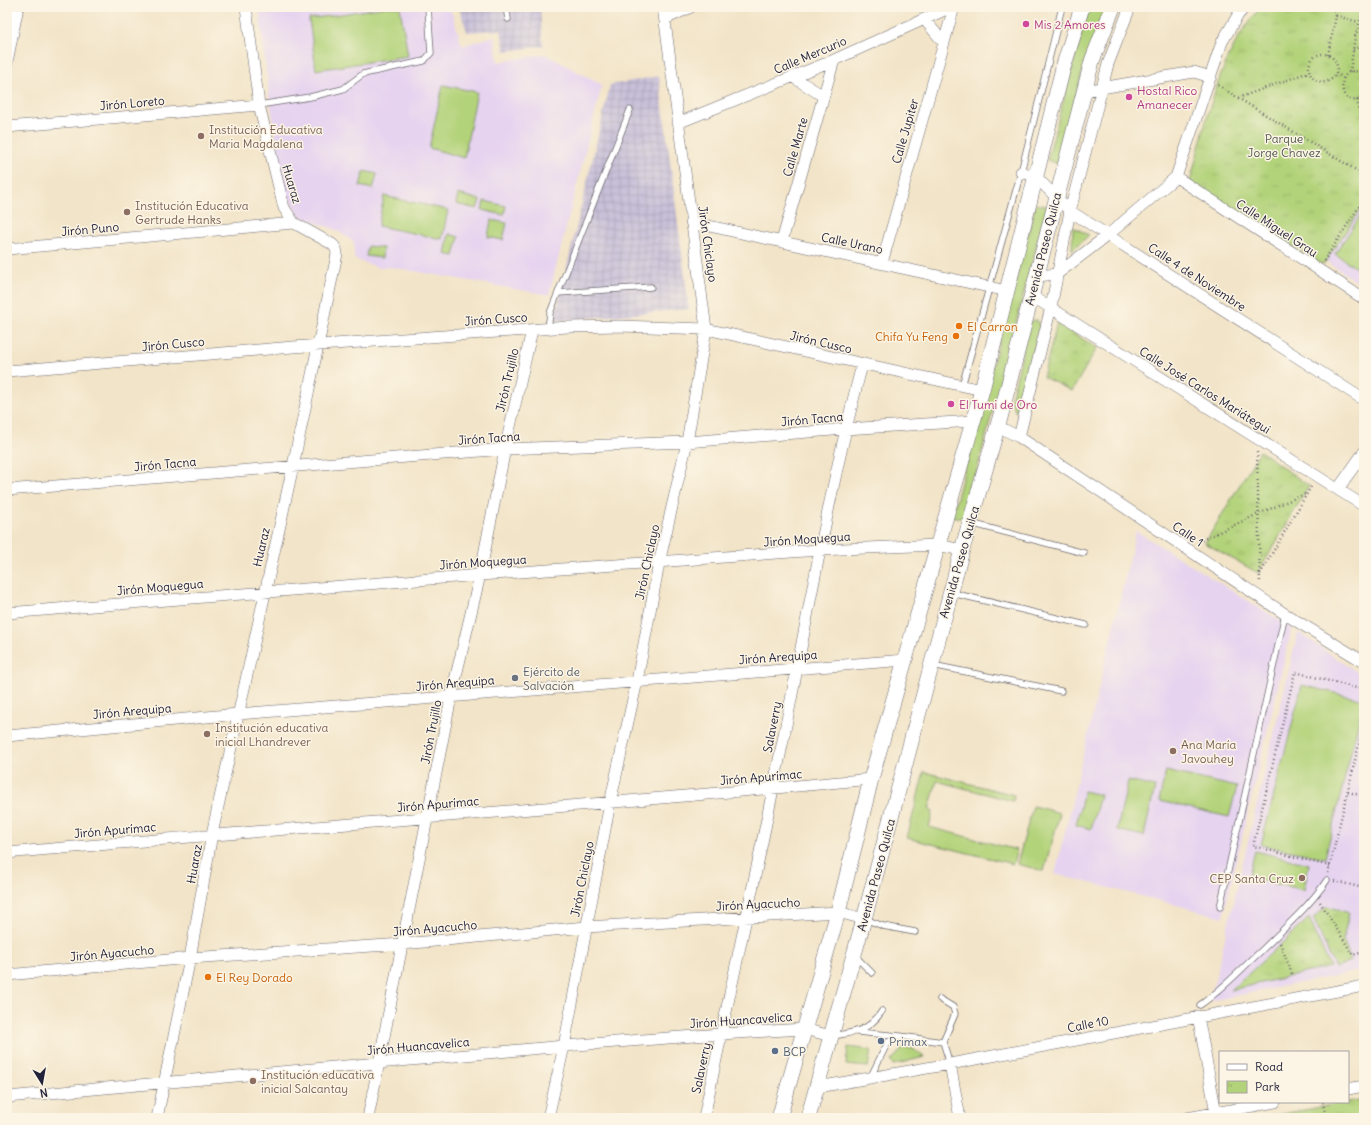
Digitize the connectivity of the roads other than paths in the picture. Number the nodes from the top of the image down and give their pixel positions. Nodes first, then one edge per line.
1 (18, 7) edge
2 (246, 7) edge
3 (428, 7) edge
4 (506, 7) edge
5 (663, 7) edge
6 (691, 7) edge
7 (952, 7) edge
8 (1062, 7) edge
9 (1082, 7) edge
10 (1113, 7) edge
11 (1130, 7) edge
12 (1245, 7) edge
13 (665, 18) junction
14 (508, 19) dead end
15 (924, 19) junction
16 (944, 43) junction
17 (834, 60) junction
18 (7, 62) edge
19 (793, 77) junction
20 (1210, 77) junction
21 (1102, 88) junction
22 (1084, 91) junction
23 (823, 96) junction
24 (259, 106) junction
25 (630, 110) dead end
26 (678, 124) junction
27 (7, 127) edge
28 (1028, 174) junction
29 (1176, 177) junction
30 (1056, 196) junction
31 (1070, 211) junction
32 (691, 222) junction
33 (294, 223) junction
34 (1108, 235) junction
35 (782, 241) junction
36 (7, 249) edge
37 (882, 263) junction
38 (1057, 274) junction
39 (1037, 276) junction
40 (651, 287) dead end
41 (990, 287) junction
42 (1006, 291) junction
43 (558, 293) junction
44 (1032, 296) junction
45 (1364, 300) edge
46 (1051, 307) junction
47 (548, 329) junction
48 (706, 329) junction
49 (532, 330) junction
50 (317, 346) junction
51 (862, 365) junction
52 (7, 371) edge
53 (962, 386) junction
54 (982, 390) junction
55 (1364, 400) edge
56 (973, 422) junction
57 (997, 426) junction
58 (845, 429) junction
59 (1019, 437) junction
60 (687, 442) junction
61 (505, 449) junction
62 (1364, 452) edge
63 (293, 466) junction
64 (1338, 489) junction
65 (7, 490) edge
66 (1364, 506) edge
67 (970, 523) junction
68 (937, 545) junction
69 (819, 550) junction
70 (962, 550) junction
71 (1084, 553) dead end
72 (659, 563) junction
73 (480, 574) junction
74 (265, 591) junction
75 (950, 593) junction
76 (7, 613) edge
77 (1285, 614) junction
78 (1086, 625) dead end
79 (905, 660) junction
80 (1364, 662) edge
81 (932, 665) junction
82 (797, 668) junction
83 (637, 681) junction
84 (1061, 691) dead end
85 (451, 697) junction
86 (238, 714) junction
87 (7, 736) edge
88 (871, 779) junction
89 (773, 789) junction
90 (610, 803) junction
91 (427, 818) junction
92 (212, 834) junction
93 (7, 853) edge
94 (1327, 880) road end
95 (1220, 907) dead end
96 (838, 912) junction
97 (745, 917) junction
98 (864, 919) junction
99 (586, 927) junction
100 (915, 932) dead end
101 (403, 944) junction
102 (854, 955) junction
103 (190, 958) junction
104 (872, 972) dead end
105 (7, 975) edge
106 (1364, 986) edge
107 (940, 999) dead end
108 (882, 1011) dead end
109 (1199, 1011) junction
110 (804, 1029) junction
111 (857, 1032) junction
112 (721, 1034) junction
113 (831, 1036) junction
114 (900, 1036) junction
115 (943, 1042) junction
116 (564, 1046) junction
117 (377, 1063) junction
118 (950, 1064) junction
119 (870, 1078) junction
120 (164, 1084) junction
121 (1364, 1086) edge
122 (818, 1087) junction
123 (1349, 1089) edge
124 (7, 1097) edge
125 (1270, 1103) edge
126 (1216, 1113) junction
127 (156, 1118) edge
128 (368, 1118) edge
129 (548, 1118) edge
130 (704, 1118) edge
131 (780, 1118) edge
132 (808, 1118) edge
133 (960, 1118) edge
134 (1187, 1118) edge

1 - 18 street
2 - 24 street, Huaraz
3 - 24 lane
4 - 14 lane
5 - 13 street, Jirón Chiclayo
6 - 13 street
7 - 15 street, Calle Mercurio
7 - 16 street, Calle Jupiter
8 - 28 lane
9 - 28 main road, Avenida Paseo Quilca
10 - 22 main road, Avenida Paseo Quilca
11 - 21 street, Avenida Paseo Quilca
12 - 20 street
13 - 26 street, Jirón Chiclayo
15 - 16 street
15 - 17 street, Calle Mercurio
16 - 37 street, Calle Jupiter
17 - 19 street, Calle Mercurio
17 - 23 street, Calle Marte
19 - 23 street
19 - 26 street, Calle Mercurio
20 - 21 street
20 - 29 street
21 - 22 street
21 - 31 street, Avenida Paseo Quilca
22 - 30 main road, Avenida Paseo Quilca
23 - 35 street, Calle Marte
24 - 27 street, Jirón Loreto
24 - 33 street, Huaraz
25 - 43 lane
26 - 32 street, Jirón Chiclayo
28 - 30 street, Calle 4 de Noviembre
28 - 41 lane
28 - 42 main road, Avenida Paseo Quilca
29 - 34 street
29 - 45 street, Calle Miguel Grau
30 - 31 street, Calle 4 de Noviembre
30 - 39 main road, Avenida Paseo Quilca
31 - 34 street, Calle 4 de Noviembre
31 - 38 street, Avenida Paseo Quilca
32 - 35 street, Calle Urano
32 - 48 street, Jirón Chiclayo
33 - 36 street, Jirón Puno
33 - 50 street, Huaraz
34 - 38 street
34 - 55 street, Calle 4 de Noviembre
35 - 37 street, Calle Urano
37 - 41 street, Calle Urano
38 - 39 street
38 - 46 street, Avenida Paseo Quilca
39 - 44 main road, Avenida Paseo Quilca
40 - 43 lane
41 - 42 street, Calle Urano
41 - 53 lane
42 - 54 main road, Avenida Paseo Quilca
43 - 47 lane
44 - 46 street, Calle José Carlos Mariátegui
44 - 57 main road, Avenida Paseo Quilca
46 - 59 street, Avenida Paseo Quilca
46 - 64 street, Calle José Carlos Mariátegui
47 - 48 street, Jirón Cusco
47 - 49 street, Jirón Cusco
48 - 51 street, Jirón Cusco
48 - 60 street, Jirón Chiclayo
49 - 50 street, Jirón Cusco
49 - 61 street, Jirón Trujillo
50 - 52 street, Jirón Cusco
50 - 63 street, Huaraz
51 - 53 street, Jirón Cusco
51 - 58 street, Salaverry
53 - 54 street, Jirón Cusco
54 - 56 main road, Avenida Paseo Quilca
56 - 58 street, Jirón Tacna
56 - 68 main road, Avenida Paseo Quilca
57 - 59 street, Calle 1
57 - 67 main road, Avenida Paseo Quilca
58 - 60 street, Jirón Tacna
58 - 69 street, Salaverry
59 - 77 street, Calle 1
60 - 61 street, Jirón Tacna
60 - 72 street, Jirón Chiclayo
61 - 63 street, Jirón Tacna
61 - 73 street, Jirón Trujillo
62 - 64 street
63 - 65 street, Jirón Tacna
63 - 74 street, Huaraz
64 - 66 street, Calle José Carlos Mariátegui
67 - 70 main road, Avenida Paseo Quilca
67 - 71 lane
68 - 69 street, Jirón Moquegua
68 - 70 street, Jirón Moquegua
68 - 79 main road, Avenida Paseo Quilca
69 - 72 street, Jirón Moquegua
69 - 82 street, Salaverry
70 - 75 main road, Avenida Paseo Quilca
72 - 73 street, Jirón Moquegua
72 - 83 street, Jirón Chiclayo
73 - 74 street, Jirón Moquegua
73 - 85 street, Jirón Trujillo
74 - 76 street, Jirón Moquegua
74 - 86 street, Huaraz
75 - 78 lane
75 - 81 main road, Avenida Paseo Quilca
77 - 80 street, Calle 1
77 - 95 lane
79 - 82 street, Jirón Arequipa
79 - 88 main road, Avenida Paseo Quilca
81 - 84 lane
81 - 98 main road, Avenida Paseo Quilca
82 - 83 street, Jirón Arequipa
82 - 89 street, Salaverry
83 - 85 street, Jirón Arequipa
83 - 90 street, Jirón Chiclayo
85 - 86 street, Jirón Arequipa
85 - 91 street, Jirón Trujillo
86 - 87 street, Jirón Arequipa
86 - 92 street, Huaraz
88 - 89 street, Jirón Apurímac
88 - 96 main road, Avenida Paseo Quilca
89 - 90 street, Jirón Apurímac
89 - 97 street, Salaverry
90 - 91 street, Jirón Apurímac
90 - 99 street, Jirón Chiclayo
91 - 92 street, Jirón Apurímac
91 - 101 street, Jirón Trujillo
92 - 93 street, Jirón Apurímac
92 - 103 street, Huaraz
94 - 109 lane
96 - 97 street, Jirón Ayacucho
96 - 98 street, Jirón Ayacucho
96 - 110 main road, Avenida Paseo Quilca
97 - 99 street, Jirón Ayacucho
97 - 112 street, Salaverry
98 - 100 lane
98 - 102 main road, Avenida Paseo Quilca
99 - 101 street, Jirón Ayacucho
99 - 116 street, Jirón Chiclayo
101 - 103 street, Jirón Ayacucho
101 - 117 street, Jirón Trujillo
102 - 104 lane
102 - 113 main road, Avenida Paseo Quilca
103 - 105 street, Jirón Ayacucho
103 - 120 street, Huaraz
106 - 109 street, Calle 10
107 - 115 lane
108 - 111 lane
109 - 118 street, Calle 10
109 - 126 street
110 - 112 street, Jirón Huancavelica
110 - 113 street, Jirón Huancavelica
110 - 131 main road, Avenida Paseo Quilca
111 - 113 lane
111 - 114 lane
112 - 116 street, Jirón Huancavelica
112 - 130 street, Salaverry
113 - 122 main road, Avenida Paseo Quilca
114 - 115 lane
114 - 119 lane
115 - 118 lane
116 - 117 street, Jirón Huancavelica
116 - 129 street, Jirón Chiclayo
117 - 120 street, Jirón Huancavelica
117 - 128 street, Jirón Trujillo
118 - 119 street, Calle 10
118 - 133 street
119 - 122 street, Calle 10
120 - 124 street, Jirón Huancavelica
120 - 127 street, Huaraz
121 - 123 street
122 - 132 main road, Avenida Paseo Quilca
125 - 126 street
126 - 134 street

